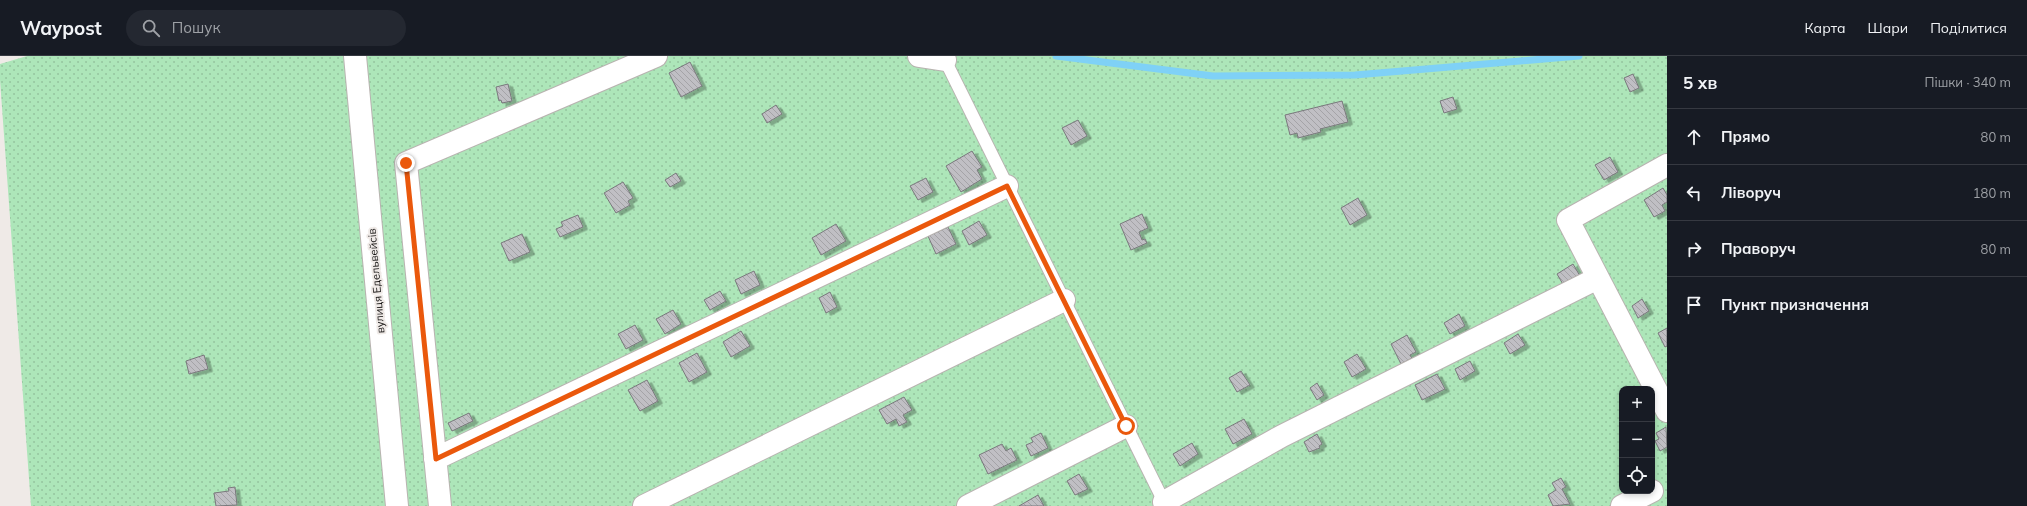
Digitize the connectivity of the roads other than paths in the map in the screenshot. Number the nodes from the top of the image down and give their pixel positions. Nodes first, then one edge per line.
1 (355, 56) edge
2 (656, 56) edge
3 (919, 56) edge
4 (945, 60) joint
5 (1667, 165) edge
6 (1007, 186) junction
7 (1598, 278) junction
8 (1064, 300) junction
9 (1667, 410) edge
10 (1126, 426) junction
11 (436, 459) junction
12 (1667, 483) edge
13 (1655, 489) edge
14 (1646, 494) edge
15 (1165, 504) edge
16 (397, 506) edge
17 (440, 506) edge
18 (644, 506) edge
19 (968, 506) edge
20 (1622, 506) edge

1 - 16 street, вулиця Едельвейсів
2 - 11 street
3 - 4 street
4 - 6 lane
5 - 7 street
6 - 8 lane
6 - 11 street
7 - 9 street
7 - 15 street
8 - 10 lane
8 - 18 street
10 - 15 lane
10 - 19 street
11 - 17 street
12 - 13 street
14 - 20 street

